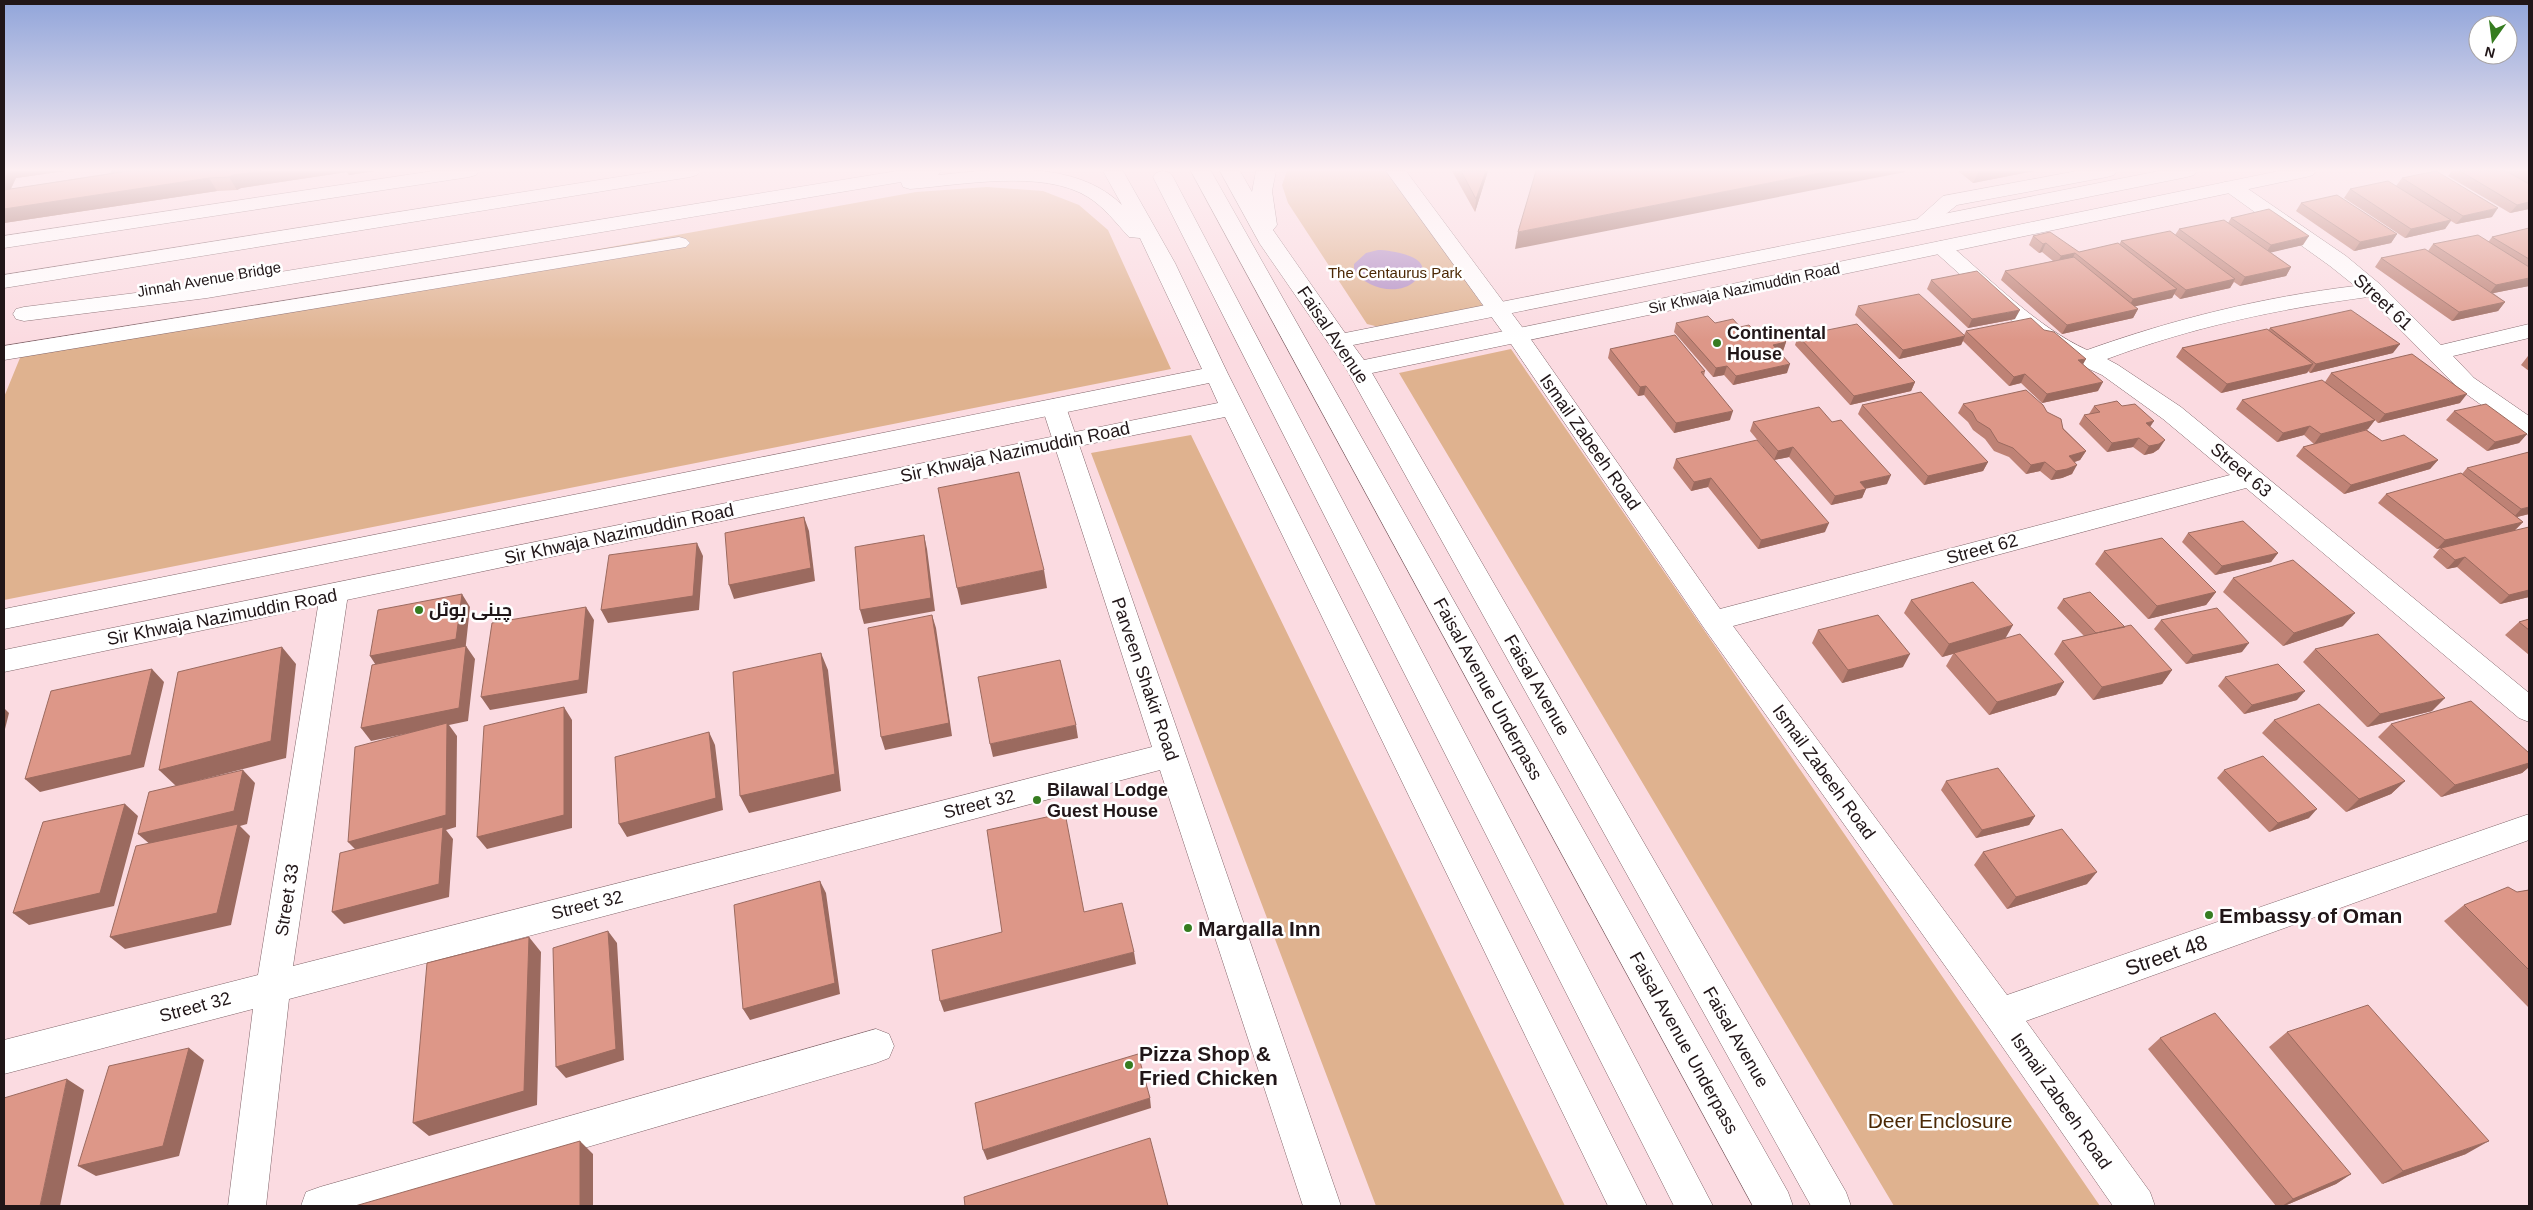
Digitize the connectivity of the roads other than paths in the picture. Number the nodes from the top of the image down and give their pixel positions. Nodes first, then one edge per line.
1 (99, 227) edge
2 (238, 227) edge
3 (340, 227) edge
4 (522, 227) edge
5 (592, 227) edge
6 (1132, 227) edge
7 (1144, 227) edge
8 (1156, 227) edge
9 (1189, 227) edge
10 (1232, 227) edge
11 (1262, 227) edge
12 (1268, 227) edge
13 (1437, 227) edge
14 (1901, 227) edge
15 (2034, 227) edge
16 (2290, 227) edge
17 (4, 242) edge
18 (680, 243) dead end
19 (1271, 244) junction
20 (1941, 247) junction
21 (1164, 263) junction
22 (54, 274) junction
23 (4, 282) edge
24 (2373, 290) junction
25 (1547, 299) junction
26 (1497, 310) junction
27 (14, 316) edge
28 (1572, 324) junction
29 (2529, 331) edge
30 (1517, 336) junction
31 (1340, 342) junction
32 (8, 352) edge
33 (2436, 353) junction
34 (2086, 359) junction
35 (1358, 369) junction
36 (4, 374) edge
37 (1216, 374) junction
38 (1054, 407) junction
39 (1234, 408) junction
40 (2529, 427) edge
41 (1064, 441) junction
42 (2250, 478) junction
43 (139, 592) junction
44 (334, 594) junction
45 (4, 619) edge
46 (1714, 621) junction
47 (132, 636) junction
48 (4, 661) edge
49 (2529, 710) edge
50 (1171, 755) junction
51 (2529, 827) edge
52 (273, 986) junction
53 (2000, 1014) junction
54 (876, 1046) dead end
55 (4, 1057) edge
56 (247, 1206) edge
57 (320, 1206) edge
58 (1322, 1206) edge
59 (1628, 1206) edge
60 (1694, 1206) edge
61 (1774, 1206) edge
62 (1832, 1206) edge
63 (2136, 1206) edge

1 - 17 main road
2 - 22 main road
3 - 22 main road, Jinnah Avenue Bridge
4 - 27 main road, Jinnah Avenue Bridge
5 - 27 main road
6 - 21 main road
7 - 21 main road
8 - 21 main road
9 - 60 main road
10 - 61 main road, Faisal Avenue Underpass
11 - 19 main road, Faisal Avenue
12 - 19 main road
13 - 26 main road, Ismail Zabeeh Road
14 - 25 main road, Sir Khwaja Nazimuddin Road
15 - 20 main road, Sir Khwaja Nazimuddin Road
16 - 24 main road, Street 61
18 - 32 main road
19 - 31 main road, Faisal Avenue
20 - 28 main road, Sir Khwaja Nazimuddin Road
20 - 34 main road, Street 63
21 - 37 main road
22 - 23 main road
24 - 33 main road, Street 61
24 - 34 main road
25 - 26 main road, Sir Khwaja Nazimuddin Road
25 - 28 main road
26 - 30 main road, Ismail Zabeeh Road
26 - 31 main road, Sir Khwaja Nazimuddin Road
28 - 30 main road, Sir Khwaja Nazimuddin Road
29 - 33 main road
30 - 35 main road, Sir Khwaja Nazimuddin Road
30 - 46 main road, Ismail Zabeeh Road
31 - 35 main road, Faisal Avenue
32 - 36 main road
33 - 40 main road, Street 61
34 - 42 main road, Street 63
35 - 62 main road, Faisal Avenue
37 - 38 main road, Sir Khwaja Nazimuddin Road
37 - 39 main road
38 - 41 main road, Parveen Shakir Road
38 - 43 main road, Sir Khwaja Nazimuddin Road
39 - 41 main road, Sir Khwaja Nazimuddin Road
39 - 59 main road
41 - 44 main road, Sir Khwaja Nazimuddin Road
41 - 50 main road, Parveen Shakir Road
42 - 46 main road, Street 62
42 - 49 main road, Street 63
43 - 45 main road, Sir Khwaja Nazimuddin Road
43 - 47 main road
44 - 47 main road, Sir Khwaja Nazimuddin Road
44 - 52 main road, Street 33
46 - 53 main road, Ismail Zabeeh Road
47 - 48 main road, Sir Khwaja Nazimuddin Road
50 - 52 main road, Street 32
50 - 58 main road, Parveen Shakir Road
51 - 53 main road, Street 48
52 - 55 main road, Street 32
52 - 56 main road, Street 33
53 - 63 main road, Ismail Zabeeh Road
54 - 57 main road

